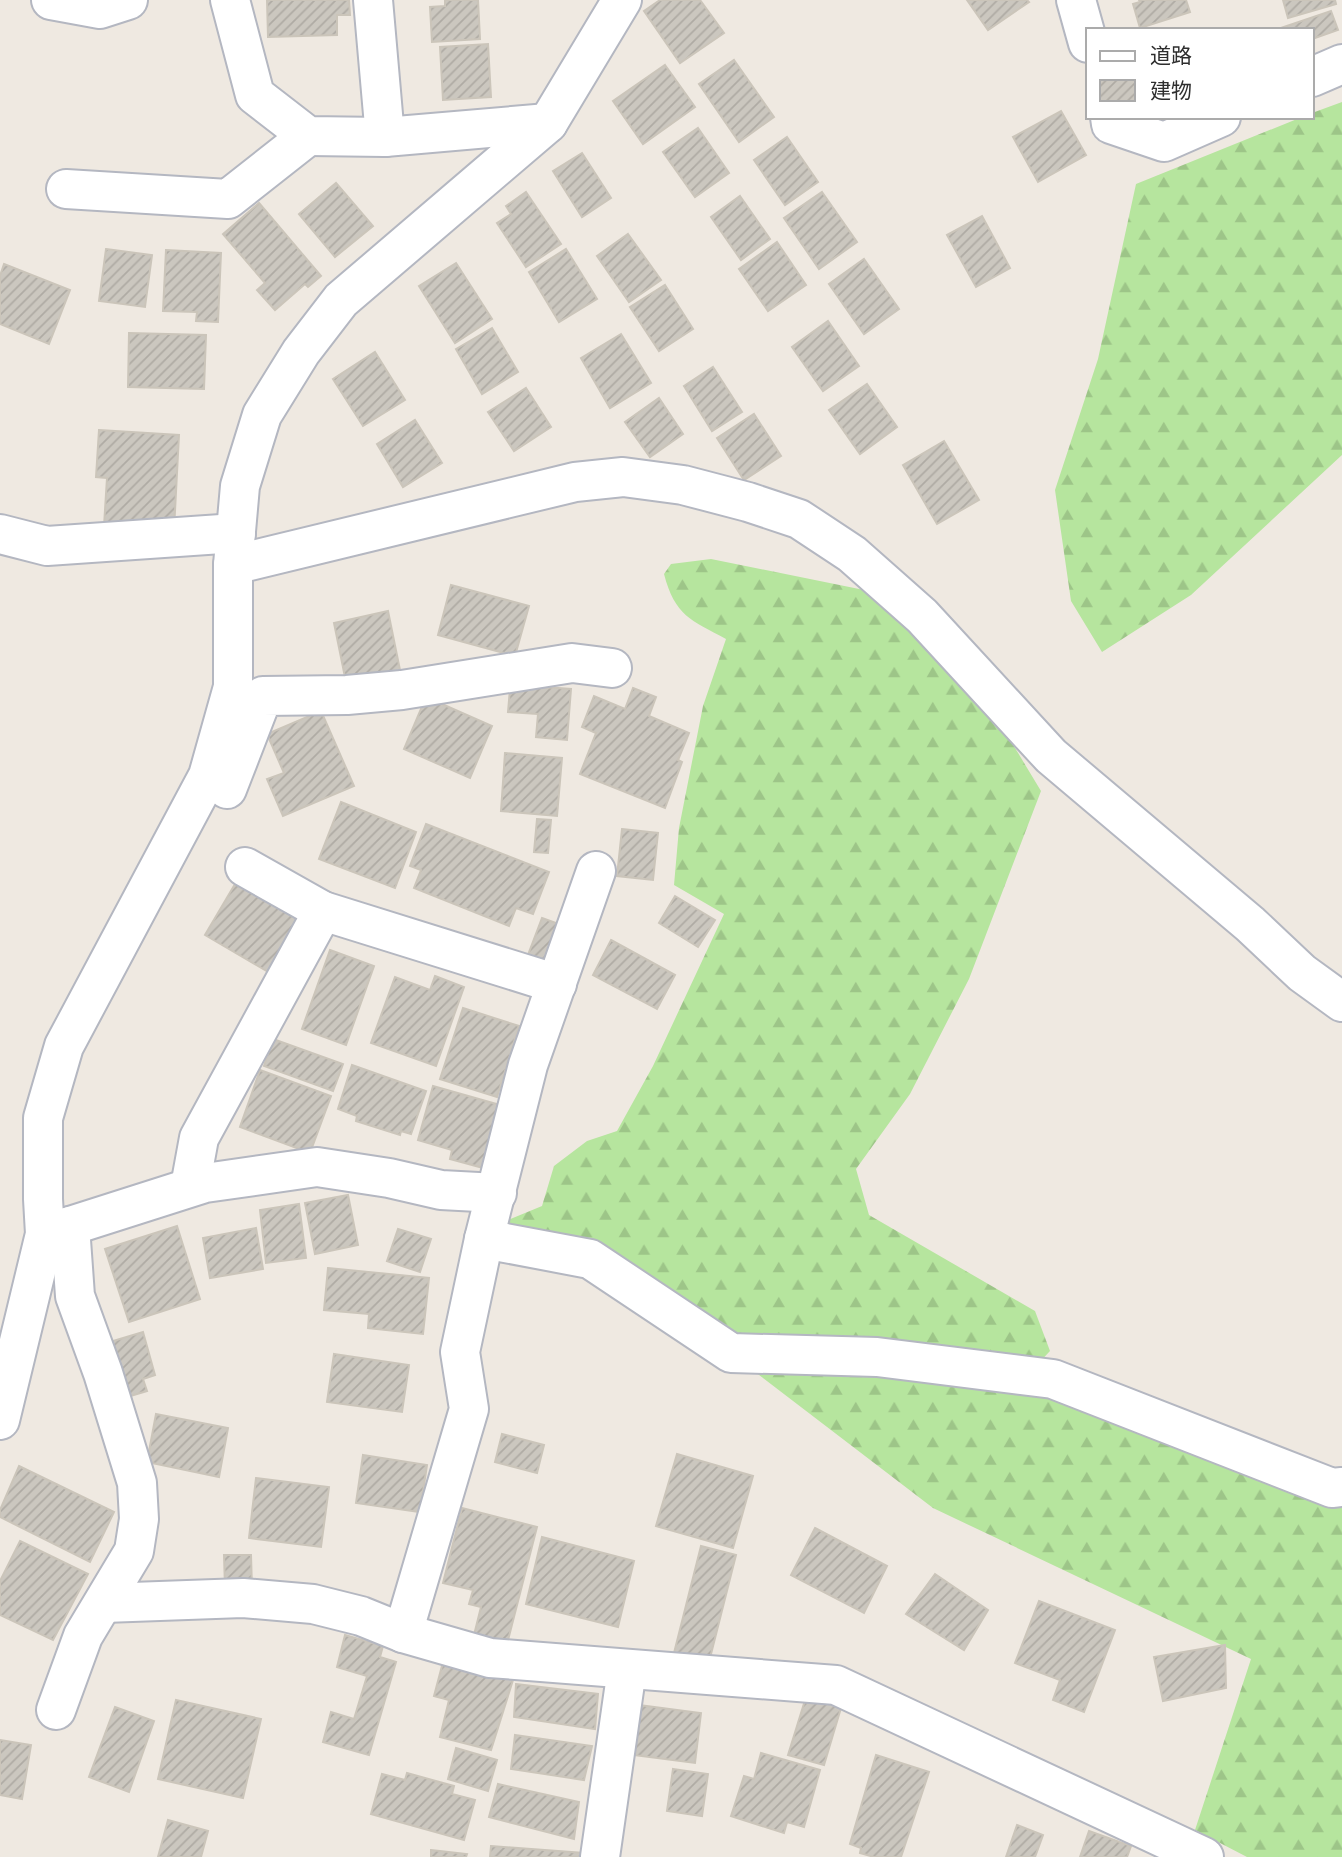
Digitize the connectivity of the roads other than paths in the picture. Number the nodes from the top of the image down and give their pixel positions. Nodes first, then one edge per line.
1 (51, 0) edge
2 (128, 0) edge
3 (230, 0) edge
4 (373, 0) edge
5 (622, 0) edge
6 (1076, 0) edge
7 (1086, 36) edge
8 (1342, 64) edge
9 (1314, 76) edge
10 (1110, 119) edge
11 (1216, 119) edge
12 (548, 123) junction
13 (308, 136) junction
14 (385, 137) junction
15 (66, 189) dead end
16 (0, 534) edge
17 (235, 549) junction
18 (612, 668) dead end
19 (183, 822) junction
20 (245, 867) dead end
21 (596, 871) dead end
22 (323, 911) junction
23 (557, 984) junction
24 (1342, 1002) edge
25 (190, 1187) junction
26 (497, 1193) junction
27 (58, 1230) junction
28 (484, 1239) junction
29 (0, 1420) edge
30 (1342, 1487) edge
31 (104, 1603) junction
32 (403, 1633) junction
33 (626, 1669) junction
34 (56, 1710) dead end
35 (600, 1857) edge
36 (1203, 1857) edge

1 - 2 street
3 - 13 street
4 - 14 street
5 - 12 street
6 - 7 street
8 - 9 street
10 - 11 street
12 - 14 street
12 - 17 street
13 - 14 street
13 - 15 street
16 - 17 street
17 - 19 street
17 - 24 street
18 - 19 street
19 - 27 street
20 - 22 street
21 - 23 street
22 - 23 street
22 - 25 street
23 - 26 street
25 - 26 street
25 - 27 street
26 - 28 street
27 - 29 street
27 - 31 street
28 - 30 street
28 - 32 street
31 - 32 street
31 - 34 street
32 - 33 street
33 - 35 street
33 - 36 street

